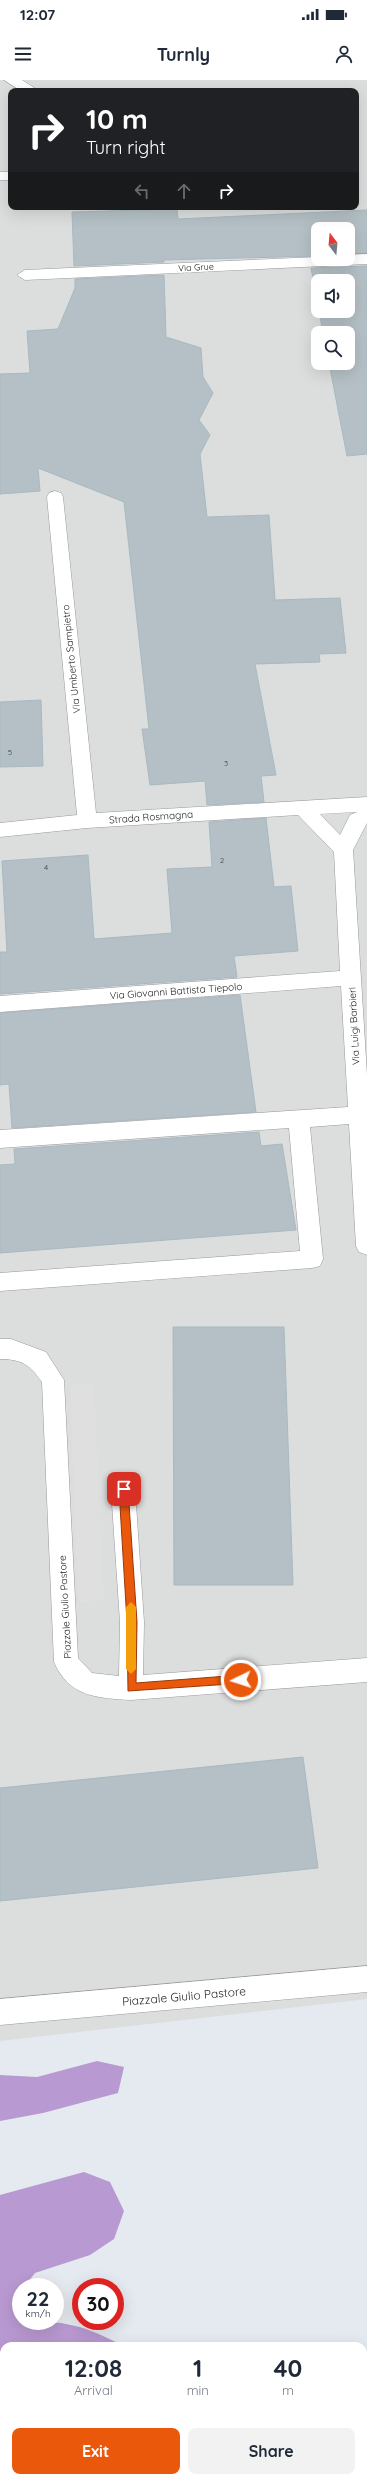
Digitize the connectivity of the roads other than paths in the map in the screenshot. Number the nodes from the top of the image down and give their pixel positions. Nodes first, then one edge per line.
1 (11, 80) edge
2 (26, 88) edge
3 (367, 259) edge
4 (25, 275) dead end
5 (55, 497) dead end
6 (367, 804) edge
7 (303, 808) junction
8 (367, 815) edge
9 (87, 821) junction
10 (0, 830) edge
11 (343, 850) junction
12 (351, 978) junction
13 (0, 1004) edge
14 (359, 1115) junction
15 (300, 1120) junction
16 (0, 1139) edge
17 (367, 1246) edge
18 (0, 1282) edge
19 (0, 1349) edge
20 (124, 1489) dead end
21 (367, 1670) edge
22 (131, 1688) junction
23 (367, 1979) edge
24 (0, 2012) edge

1 - 2 street
3 - 4 street, Via Grue
5 - 9 street, Via Umberto Sampietro
6 - 7 street, Strada Rosmagna
7 - 9 street, Strada Rosmagna
7 - 11 street
8 - 11 street, Via Luigi Barbieri
9 - 10 street, Strada Rosmagna
11 - 12 street, Via Luigi Barbieri
12 - 13 street, Via Giovanni Battista Tiepolo
12 - 14 street, Via Luigi Barbieri
14 - 15 street
14 - 17 street, Via Luigi Barbieri
15 - 16 street
15 - 18 street
19 - 22 street, Piazzale Giulio Pastore
20 - 22 street
21 - 22 street, Piazzale Giulio Pastore
23 - 24 street, Piazzale Giulio Pastore

